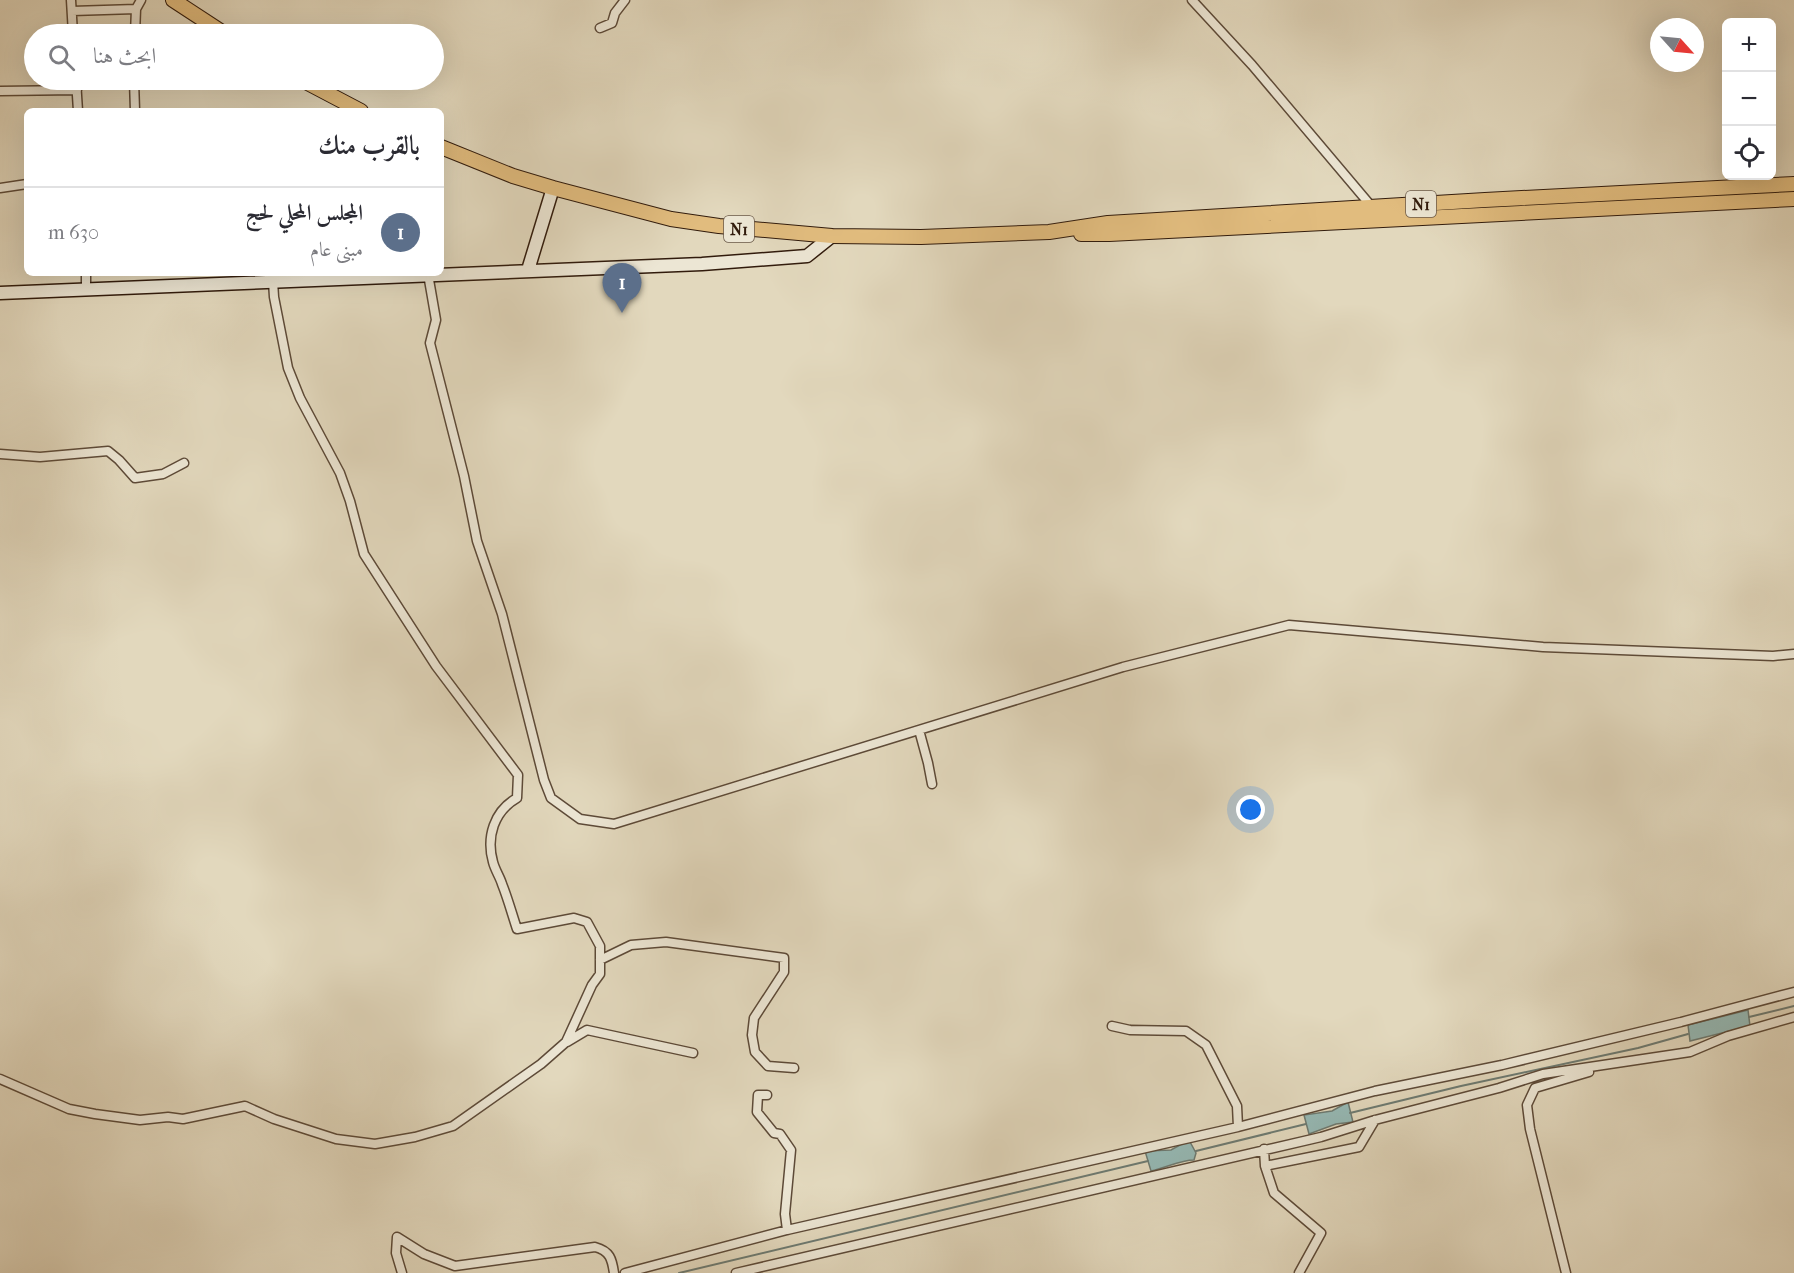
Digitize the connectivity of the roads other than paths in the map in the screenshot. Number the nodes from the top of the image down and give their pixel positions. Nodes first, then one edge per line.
1 (71, 0) edge
2 (141, 0) edge
3 (173, 0) edge
4 (625, 0) edge
5 (1192, 0) edge
6 (136, 9) junction
7 (72, 11) junction
8 (73, 24) edge
9 (135, 24) edge
10 (210, 24) edge
11 (600, 28) dead end
12 (76, 90) joint
13 (134, 90) edge
14 (321, 90) edge
15 (0, 91) edge
16 (78, 108) edge
17 (135, 108) edge
18 (355, 108) edge
19 (444, 148) edge
20 (24, 184) edge
21 (1794, 184) edge
22 (0, 188) edge
23 (553, 188) junction
24 (1794, 199) edge
25 (1372, 207) junction
26 (1049, 232) junction
27 (832, 236) junction
28 (528, 270) junction
29 (444, 273) edge
30 (86, 276) edge
31 (374, 276) edge
32 (428, 276) edge
33 (273, 281) junction
34 (86, 289) junction
35 (0, 293) edge
36 (0, 454) edge
37 (184, 463) dead end
38 (1794, 654) edge
39 (919, 730) junction
40 (932, 784) dead end
41 (600, 960) junction
42 (1794, 992) edge
43 (1794, 1017) edge
44 (1112, 1026) dead end
45 (567, 1042) junction
46 (693, 1053) dead end
47 (1599, 1067) junction
48 (794, 1068) dead end
49 (0, 1079) edge
50 (1527, 1080) junction
51 (1535, 1088) junction
52 (767, 1095) dead end
53 (1375, 1120) junction
54 (1238, 1127) junction
55 (1264, 1149) junction
56 (1265, 1166) junction
57 (787, 1230) junction
58 (402, 1273) edge
59 (614, 1273) edge
60 (625, 1273) edge
61 (736, 1273) edge
62 (1299, 1273) edge
63 (1566, 1273) edge

1 - 7 street
2 - 6 street
3 - 10 highway
4 - 11 street
5 - 25 street
6 - 7 street
6 - 9 street
7 - 8 street
12 - 15 street
12 - 16 street
13 - 17 street
14 - 18 highway
19 - 23 highway, N1
20 - 22 street
21 - 25 highway, N1
23 - 27 highway, N1
23 - 28 main road
24 - 26 highway, N1
25 - 26 highway, N1
26 - 27 highway, N1
27 - 28 main road
28 - 29 main road
30 - 34 street
31 - 33 main road
32 - 39 street
33 - 34 main road
33 - 41 street
34 - 35 main road
36 - 37 street
38 - 39 street
39 - 40 street
41 - 45 street
41 - 48 street
42 - 54 street
43 - 47 street
44 - 54 street
45 - 46 street
45 - 49 street
47 - 50 street
47 - 51 street
50 - 51 street
50 - 53 street
51 - 63 street
52 - 57 street
53 - 55 street
53 - 56 street
54 - 57 street
55 - 56 street
55 - 61 street
56 - 62 street
57 - 60 street
58 - 59 street

